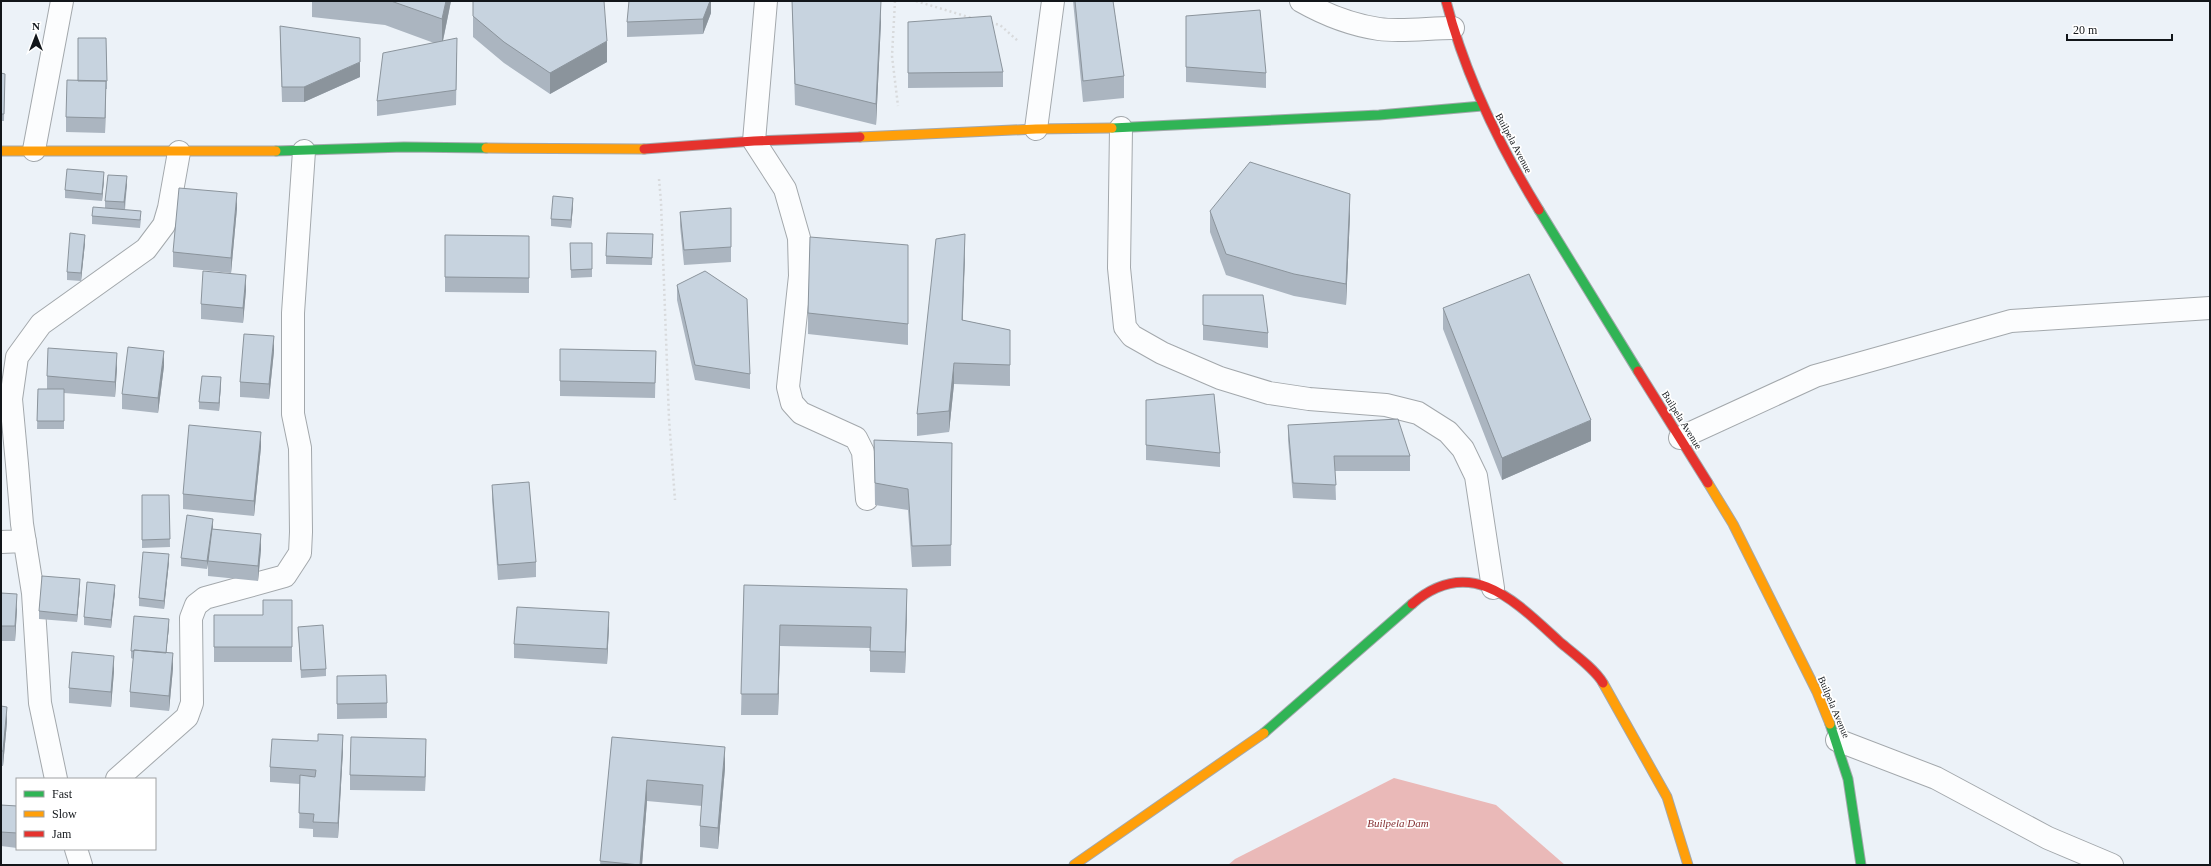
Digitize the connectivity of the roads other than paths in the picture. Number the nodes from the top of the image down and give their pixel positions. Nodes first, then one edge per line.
1 (62, 1) edge
2 (766, 1) edge
3 (1053, 1) edge
4 (1300, 1) edge
5 (1446, 1) edge
6 (1453, 28) junction
7 (1482, 106) junction
8 (1121, 128) junction
9 (1036, 130) junction
10 (754, 141) junction
11 (1, 150) edge
12 (34, 150) junction
13 (304, 151) junction
14 (179, 152) junction
15 (2210, 308) edge
16 (6, 400) edge
17 (1680, 438) junction
18 (867, 499) dead end
19 (25, 541) junction
20 (1, 542) edge
21 (1493, 588) junction
22 (1837, 740) junction
23 (56, 778) edge
24 (118, 778) edge
25 (76, 850) edge
26 (81, 865) edge
27 (1074, 865) edge
28 (1688, 865) edge
29 (1861, 865) edge
30 (2112, 865) edge

1 - 12 street
2 - 10 street
3 - 9 street
4 - 6 street
5 - 6 street, Builpela Avenue
6 - 7 street, Builpela Avenue
7 - 8 street
7 - 17 street, Builpela Avenue
8 - 9 street
8 - 21 street
9 - 10 street
10 - 13 street
10 - 18 street
11 - 12 street
12 - 14 street
13 - 14 street
13 - 24 street
14 - 16 street
15 - 17 street
16 - 19 street
17 - 22 street, Builpela Avenue
19 - 20 street
19 - 23 street
21 - 27 street
21 - 28 street
22 - 29 street, Builpela Avenue
22 - 30 street
25 - 26 street

